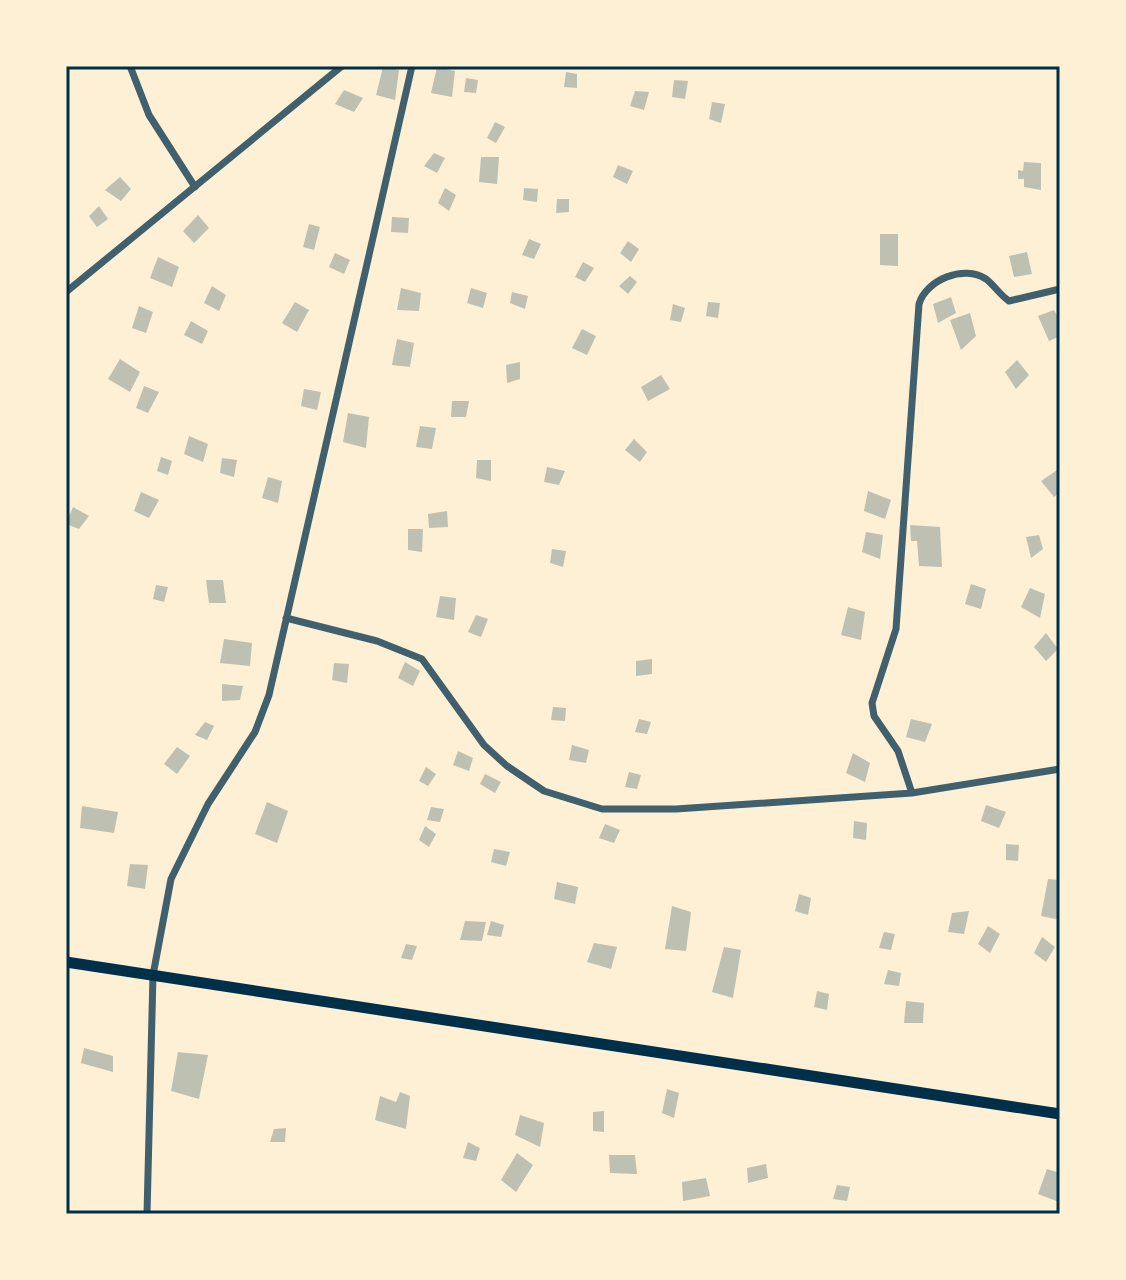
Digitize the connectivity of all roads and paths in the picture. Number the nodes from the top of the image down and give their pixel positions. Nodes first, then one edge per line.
1 (130, 66) edge
2 (342, 66) edge
3 (412, 66) edge
4 (195, 187) junction
5 (1060, 289) edge
6 (66, 292) edge
7 (286, 618) junction
8 (1060, 769) edge
9 (912, 793) junction
10 (66, 962) edge
11 (153, 975) junction
12 (1060, 1114) edge
13 (147, 1214) edge

1 - 4 street
2 - 4 street
3 - 7 street
4 - 6 street
5 - 9 street
7 - 9 street
7 - 11 street
8 - 9 street
10 - 11 main road
11 - 12 main road
11 - 13 street

